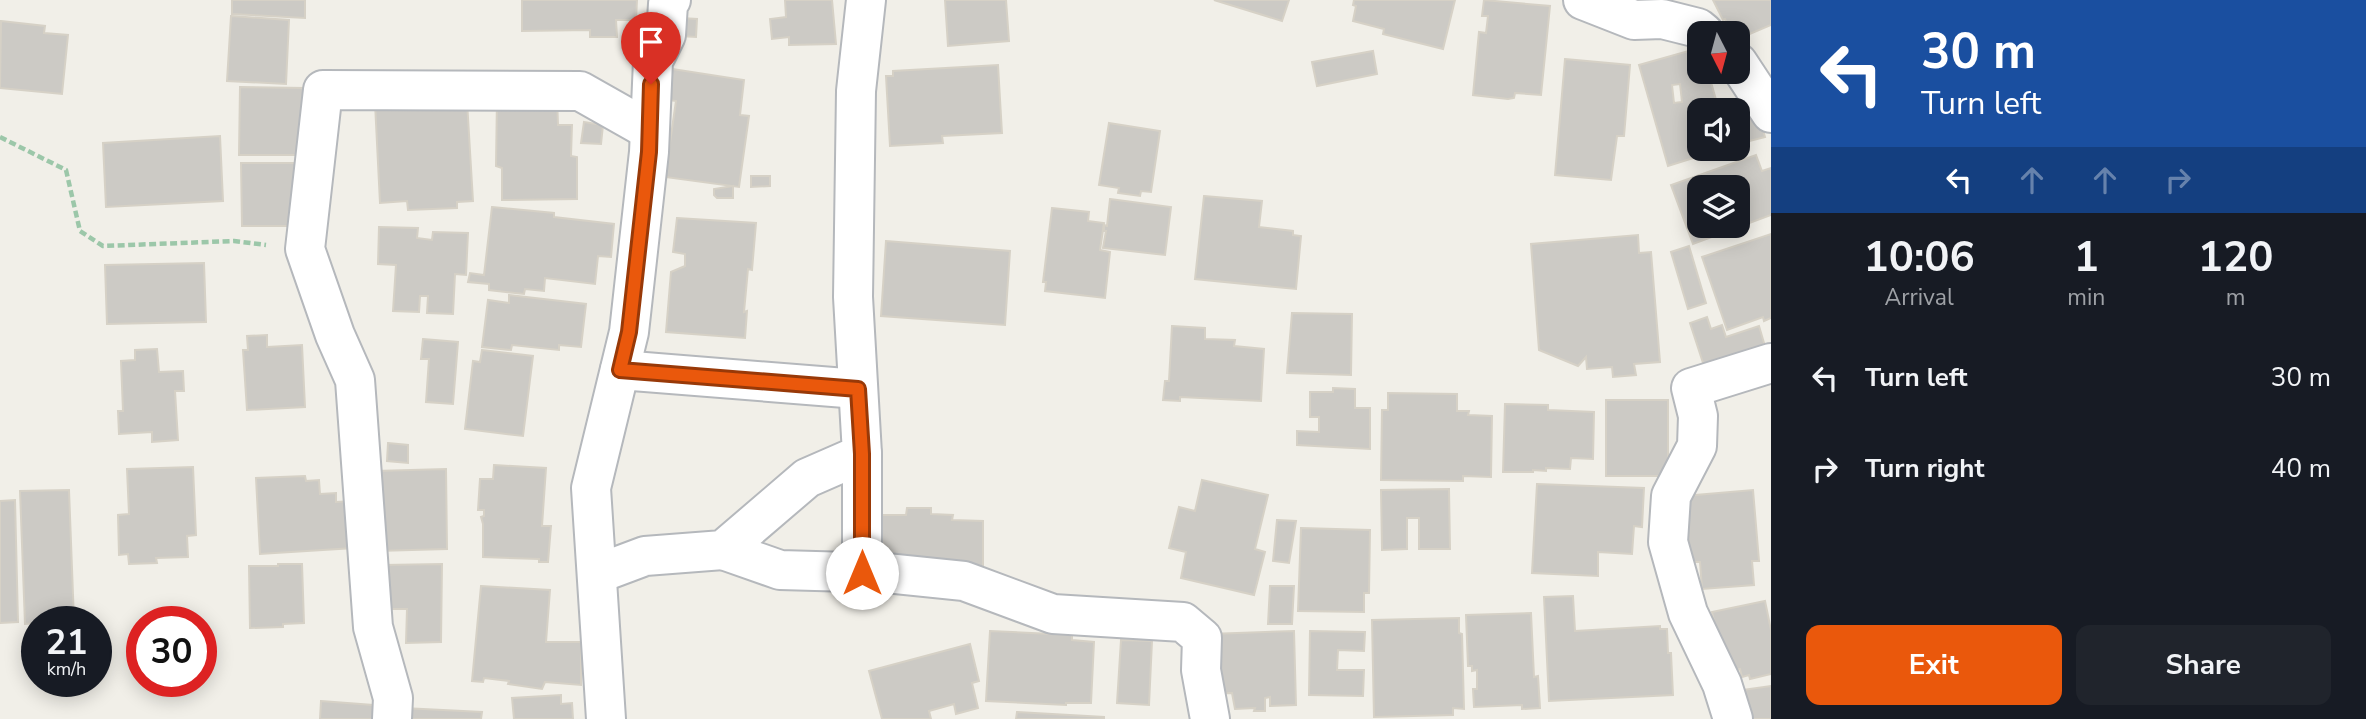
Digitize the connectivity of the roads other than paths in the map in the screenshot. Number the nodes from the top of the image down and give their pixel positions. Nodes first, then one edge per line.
1 (671, 0) edge
2 (866, 0) edge
3 (1583, 0) edge
4 (1667, 10) edge
5 (1687, 22) edge
6 (1750, 82) edge
7 (1771, 113) edge
8 (649, 130) junction
9 (1771, 363) edge
10 (620, 370) junction
11 (858, 389) junction
12 (862, 454) junction
13 (723, 550) junction
14 (862, 573) junction
15 (597, 574) junction
16 (392, 719) edge
17 (606, 719) edge
18 (1210, 719) edge
19 (1733, 719) edge

1 - 8 street
2 - 11 street
3 - 4 street
4 - 5 street
6 - 7 street
8 - 10 street
8 - 16 street
9 - 19 street
10 - 11 street
10 - 15 street
11 - 12 street
12 - 13 street
12 - 14 street
13 - 14 street
13 - 15 street
14 - 18 street
15 - 17 street

